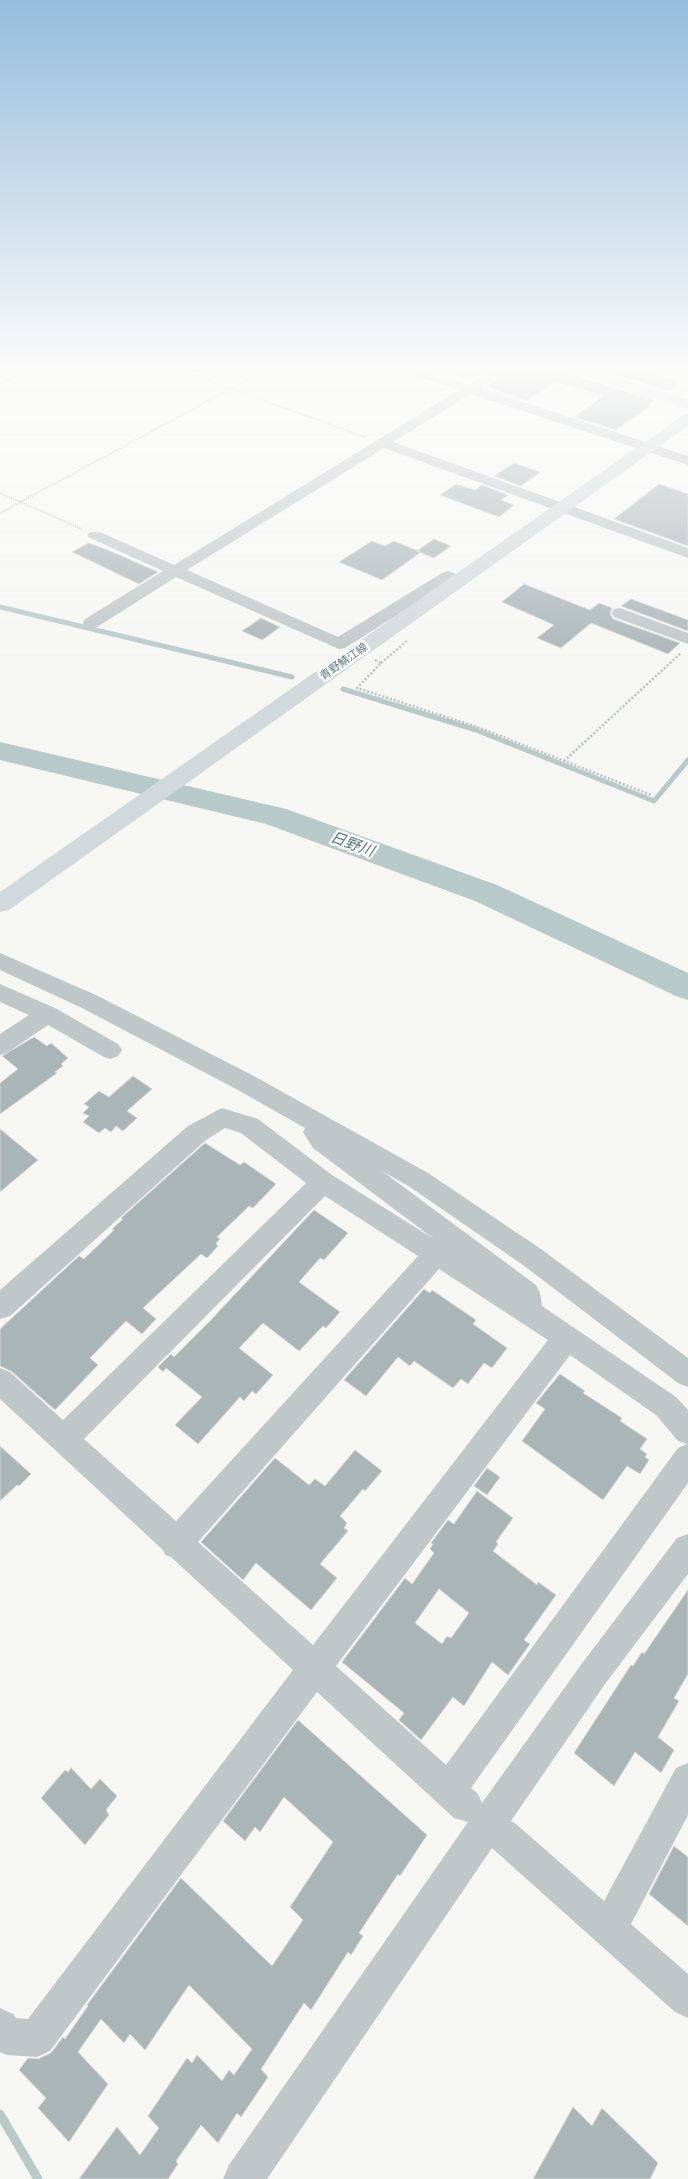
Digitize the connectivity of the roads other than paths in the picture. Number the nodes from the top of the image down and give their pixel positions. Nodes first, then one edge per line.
1 (342, 468) edge
2 (451, 468) edge
3 (621, 468) edge
4 (564, 508) junction
5 (95, 535) road end
6 (688, 553) edge
7 (176, 571) junction
8 (461, 581) junction
9 (620, 613) dead end
10 (91, 622) dead end
11 (686, 645) edge
12 (0, 904) edge
13 (0, 961) edge
14 (0, 992) edge
15 (47, 1014) junction
16 (0, 1046) edge
17 (110, 1050) dead end
18 (302, 1114) junction
19 (323, 1182) junction
20 (436, 1255) junction
21 (0, 1307) edge
22 (529, 1314) junction
23 (567, 1337) junction
24 (688, 1374) edge
25 (0, 1381) edge
26 (688, 1431) edge
27 (64, 1439) junction
28 (688, 1458) edge
29 (176, 1544) junction
30 (688, 1549) edge
31 (315, 1668) junction
32 (688, 1780) edge
33 (504, 1836) dead end
34 (609, 1929) junction
35 (688, 1999) edge
36 (2, 2036) edge
37 (243, 2179) edge

1 - 7 street
2 - 4 street
3 - 4 main road, 青野鯖江線
4 - 6 street
4 - 8 main road, 青野鯖江線
5 - 7 street
7 - 8 street
7 - 10 street
8 - 12 main road, 青野鯖江線
9 - 11 street
13 - 18 street
14 - 15 street
15 - 16 street
15 - 17 street
18 - 22 street
18 - 24 street
19 - 20 street
19 - 21 street
19 - 27 street
20 - 22 street
20 - 29 street
22 - 23 street
23 - 26 street
23 - 31 street
25 - 27 street
27 - 29 street
28 - 31 street
29 - 31 street
30 - 37 street
31 - 36 street
32 - 34 street
33 - 34 street
34 - 35 street

